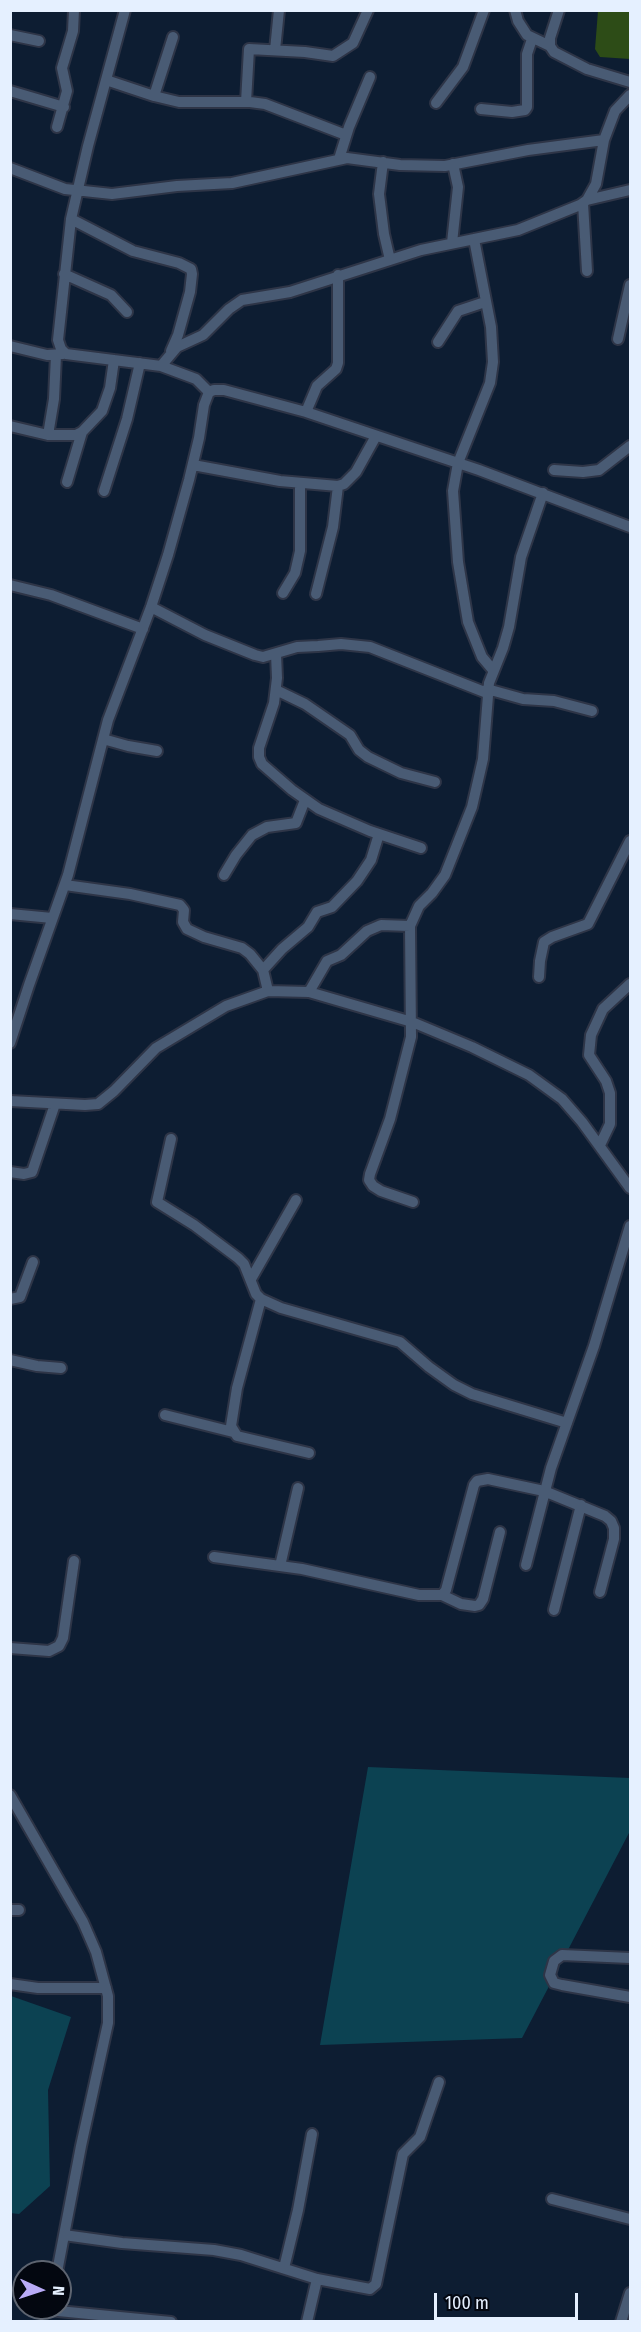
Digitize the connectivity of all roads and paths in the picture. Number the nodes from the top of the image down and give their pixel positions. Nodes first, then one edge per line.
1 (74, 10) edge
2 (125, 10) edge
3 (279, 10) edge
4 (368, 10) edge
5 (484, 10) edge
6 (515, 10) edge
7 (559, 10) edge
8 (10, 35) edge
9 (173, 37) dead end
10 (532, 39) junction
11 (39, 41) dead end
12 (550, 46) junction
13 (275, 50) junction
14 (370, 77) dead end
15 (106, 80) junction
16 (630, 82) edge
17 (10, 91) edge
18 (630, 95) edge
19 (154, 96) junction
20 (246, 102) junction
21 (436, 103) dead end
22 (64, 107) junction
23 (481, 109) dead end
24 (57, 127) dead end
25 (346, 135) junction
26 (604, 140) junction
27 (339, 159) junction
28 (382, 162) junction
29 (453, 164) junction
30 (10, 168) edge
31 (630, 190) edge
32 (78, 191) junction
33 (585, 202) junction
34 (71, 219) junction
35 (474, 239) junction
36 (452, 243) junction
37 (390, 260) junction
38 (587, 271) dead end
39 (64, 274) junction
40 (338, 275) junction
41 (630, 285) edge
42 (485, 302) junction
43 (127, 312) dead end
44 (618, 339) dead end
45 (438, 342) dead end
46 (10, 346) edge
47 (170, 353) junction
48 (61, 355) junction
49 (114, 360) junction
50 (140, 363) junction
51 (161, 366) junction
52 (209, 392) junction
53 (306, 412) junction
54 (10, 426) edge
55 (82, 432) junction
56 (48, 435) junction
57 (376, 436) junction
58 (630, 446) edge
59 (458, 463) junction
60 (193, 465) junction
61 (554, 470) dead end
62 (67, 482) dead end
63 (300, 483) junction
64 (338, 486) junction
65 (104, 491) dead end
66 (543, 493) junction
67 (630, 527) edge
68 (10, 585) edge
69 (283, 593) dead end
70 (316, 594) dead end
71 (151, 607) junction
72 (143, 629) junction
73 (276, 654) junction
74 (493, 670) junction
75 (276, 690) junction
76 (487, 691) junction
77 (592, 711) dead end
78 (103, 739) junction
79 (157, 751) dead end
80 (435, 782) dead end
81 (305, 800) junction
82 (379, 834) junction
83 (630, 841) edge
84 (421, 848) dead end
85 (224, 876) dead end
86 (65, 885) junction
87 (10, 914) edge
88 (52, 918) junction
89 (410, 926) junction
90 (263, 970) junction
91 (539, 977) dead end
92 (630, 984) edge
93 (268, 991) junction
94 (309, 992) junction
95 (412, 1022) junction
96 (10, 1043) edge
97 (10, 1101) edge
98 (55, 1104) junction
99 (171, 1139) dead end
100 (600, 1145) junction
101 (10, 1172) edge
102 (630, 1188) edge
103 (296, 1200) dead end
104 (413, 1202) dead end
105 (630, 1226) edge
106 (33, 1262) dead end
107 (251, 1279) junction
108 (10, 1299) edge
109 (261, 1299) junction
110 (10, 1360) edge
111 (61, 1368) dead end
112 (165, 1415) dead end
113 (567, 1423) junction
114 (233, 1432) junction
115 (309, 1453) dead end
116 (298, 1488) dead end
117 (544, 1491) junction
118 (581, 1505) junction
119 (500, 1532) dead end
120 (214, 1557) dead end
121 (74, 1561) dead end
122 (526, 1565) dead end
123 (280, 1566) junction
124 (600, 1592) dead end
125 (442, 1595) junction
126 (554, 1610) dead end
127 (10, 1648) edge
128 (10, 1795) edge
129 (630, 1958) edge
130 (10, 1984) edge
131 (106, 1988) junction
132 (630, 1997) edge
133 (439, 2082) dead end
134 (312, 2134) dead end
135 (552, 2199) dead end
136 (630, 2219) edge
137 (64, 2235) junction
138 (59, 2260) edge
139 (284, 2268) junction
140 (317, 2279) junction
141 (630, 2293) edge
142 (72, 2312) edge
143 (171, 2322) edge
144 (307, 2322) edge
145 (621, 2322) edge

1 - 22 street
2 - 15 street
3 - 13 street
4 - 13 street
5 - 21 street
6 - 10 street
7 - 12 street
8 - 11 street
9 - 19 street
10 - 12 street
10 - 23 street
12 - 16 street
13 - 20 street
14 - 25 street
15 - 19 street
15 - 32 street
17 - 22 street
18 - 26 street
19 - 20 street
20 - 25 street
22 - 24 street
25 - 27 street
26 - 29 street
26 - 33 street
27 - 28 street
27 - 32 street
28 - 29 street
28 - 37 street
29 - 36 street
30 - 32 street
31 - 33 street
32 - 34 street
33 - 35 street
33 - 38 street
34 - 39 street
34 - 47 street
35 - 36 street
35 - 42 street
36 - 37 street
37 - 40 street
39 - 43 street
39 - 48 street
40 - 47 street
40 - 53 street
41 - 44 street
42 - 45 street
42 - 59 street
46 - 48 street
47 - 51 street
48 - 49 street
48 - 56 street
49 - 50 street
49 - 55 street
50 - 51 street
50 - 65 street
51 - 52 street
52 - 53 street
52 - 60 street
53 - 57 street
54 - 56 street
55 - 56 street
55 - 62 street
57 - 59 street
57 - 64 street
58 - 61 street
59 - 66 street
59 - 74 street
60 - 63 street
60 - 71 street
63 - 64 street
63 - 69 street
64 - 70 street
66 - 67 street
66 - 74 street
68 - 72 street
71 - 72 street
71 - 73 street
72 - 78 street
73 - 75 street
73 - 76 street
74 - 76 street
75 - 80 street
75 - 81 street
76 - 77 street
76 - 89 street
78 - 79 street
78 - 86 street
81 - 82 street
81 - 85 street
82 - 84 street
82 - 90 street
83 - 91 street
86 - 88 street
86 - 90 street
87 - 88 street
88 - 96 street
89 - 94 street
89 - 95 street
90 - 93 street
92 - 100 street
93 - 94 street
93 - 98 street
94 - 95 street
95 - 100 street
95 - 104 street
97 - 98 street
98 - 101 street
99 - 107 street
100 - 102 street
103 - 107 street
105 - 113 street
106 - 108 street
107 - 109 street
109 - 113 street
109 - 114 street
110 - 111 street
112 - 114 street
113 - 117 street
114 - 115 street
116 - 123 street
117 - 118 street
117 - 122 street
117 - 125 street
118 - 124 street
118 - 126 street
119 - 125 street
120 - 123 street
121 - 127 street
123 - 125 street
128 - 131 street
129 - 132 street
130 - 131 street
131 - 137 street
133 - 140 street
134 - 139 street
135 - 136 street
137 - 138 street
137 - 139 street
139 - 140 street
140 - 144 street
141 - 145 street
142 - 143 street

